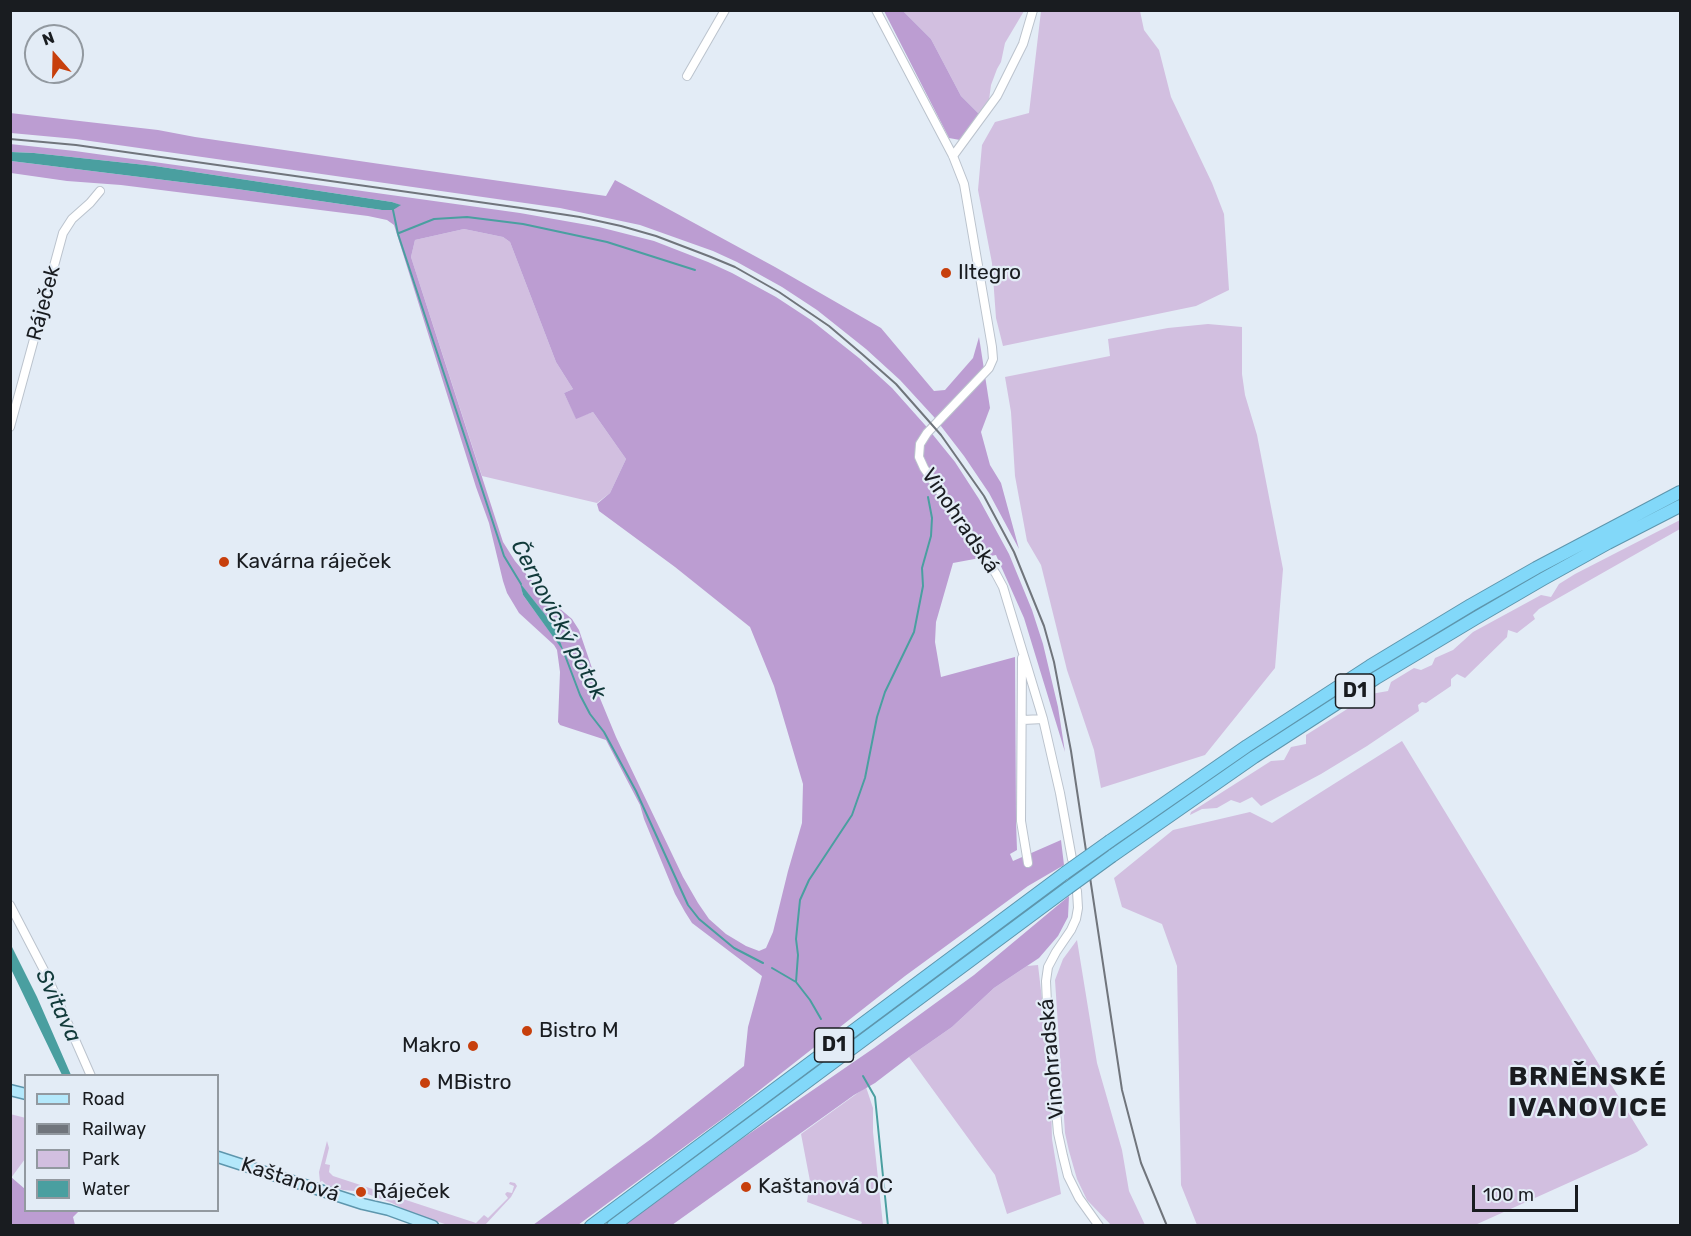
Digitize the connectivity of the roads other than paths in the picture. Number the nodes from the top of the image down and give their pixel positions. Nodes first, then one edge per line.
1 (725, 10) edge
2 (876, 10) edge
3 (1033, 10) edge
4 (687, 76) dead end
5 (953, 156) junction
6 (100, 191) dead end
7 (10, 427) edge
8 (1680, 492) edge
9 (1680, 507) edge
10 (1022, 648) junction
11 (1043, 719) junction
12 (1023, 720) junction
13 (1072, 859) dead end
14 (1028, 863) dead end
15 (1072, 890) junction
16 (10, 906) edge
17 (90, 1074) edge
18 (219, 1156) edge
19 (363, 1204) junction
20 (415, 1226) edge
21 (433, 1226) edge
22 (591, 1226) edge
23 (613, 1226) edge
24 (1099, 1226) edge

1 - 4 street
2 - 5 street, Vinohradská
3 - 5 street
5 - 10 street, Vinohradská
6 - 7 street, Ráječek
8 - 22 highway, D1, bridge
9 - 15 highway, D1, bridge
10 - 11 street, Vinohradská
10 - 12 street, Vinohradská
11 - 12 street
11 - 13 street, Vinohradská
12 - 14 street, Vinohradská
15 - 23 highway, D1
15 - 24 street, Vinohradská
16 - 17 street
18 - 19 main road, Kaštanová
19 - 20 main road, Kaštanová
19 - 21 main road, Kaštanová

